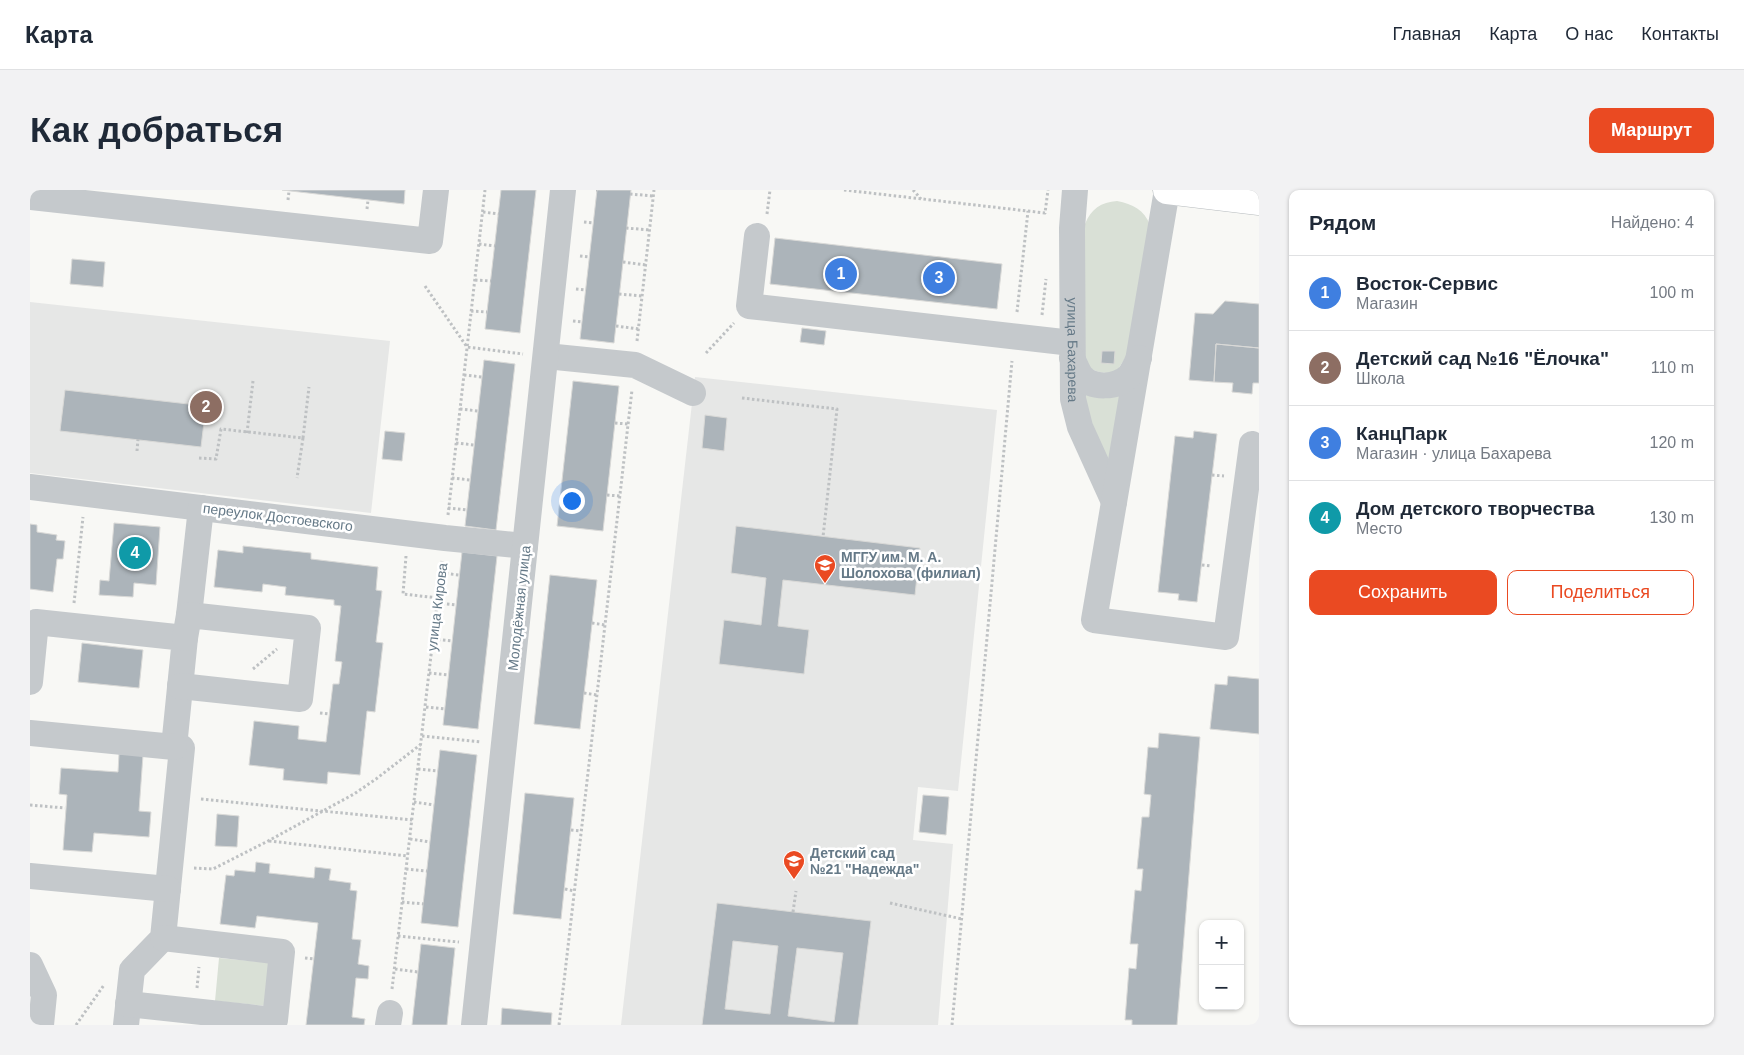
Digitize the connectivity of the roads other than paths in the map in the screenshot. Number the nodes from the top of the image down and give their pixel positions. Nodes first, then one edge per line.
1 (436, 190) edge
2 (564, 190) edge
3 (1075, 190) edge
4 (1177, 191) edge
5 (32, 195) edge
6 (1259, 201) edge
7 (757, 236) dead end
8 (1072, 350) junction
9 (546, 356) junction
10 (1139, 358) junction
11 (693, 393) dead end
12 (1252, 444) dead end
13 (30, 487) edge
14 (1114, 502) junction
15 (201, 508) junction
16 (525, 546) junction
17 (33, 621) edge
18 (187, 626) junction
19 (30, 682) edge
20 (180, 686) junction
21 (30, 733) edge
22 (174, 747) junction
23 (30, 876) edge
24 (169, 878) junction
25 (163, 938) junction
26 (30, 965) edge
27 (37, 994) edge
28 (127, 1015) edge
29 (41, 1025) edge
30 (474, 1025) edge

1 - 5 street
2 - 9 street, Молодёжная улица
3 - 8 street, улица Бахарева
4 - 6 main road
4 - 10 street
7 - 8 street
8 - 10 street
8 - 14 street, улица Бахарева
9 - 11 street
9 - 16 street, Молодёжная улица
10 - 14 street
12 - 14 street
13 - 15 street, переулок Достоевского
15 - 16 street, переулок Достоевского
15 - 18 street
16 - 30 street, Молодёжная улица
17 - 18 street
17 - 19 street
18 - 20 street
18 - 20 street
20 - 22 street
21 - 22 street
22 - 24 street
23 - 24 street
24 - 25 street
25 - 28 street
25 - 28 street
26 - 27 street
27 - 29 street

